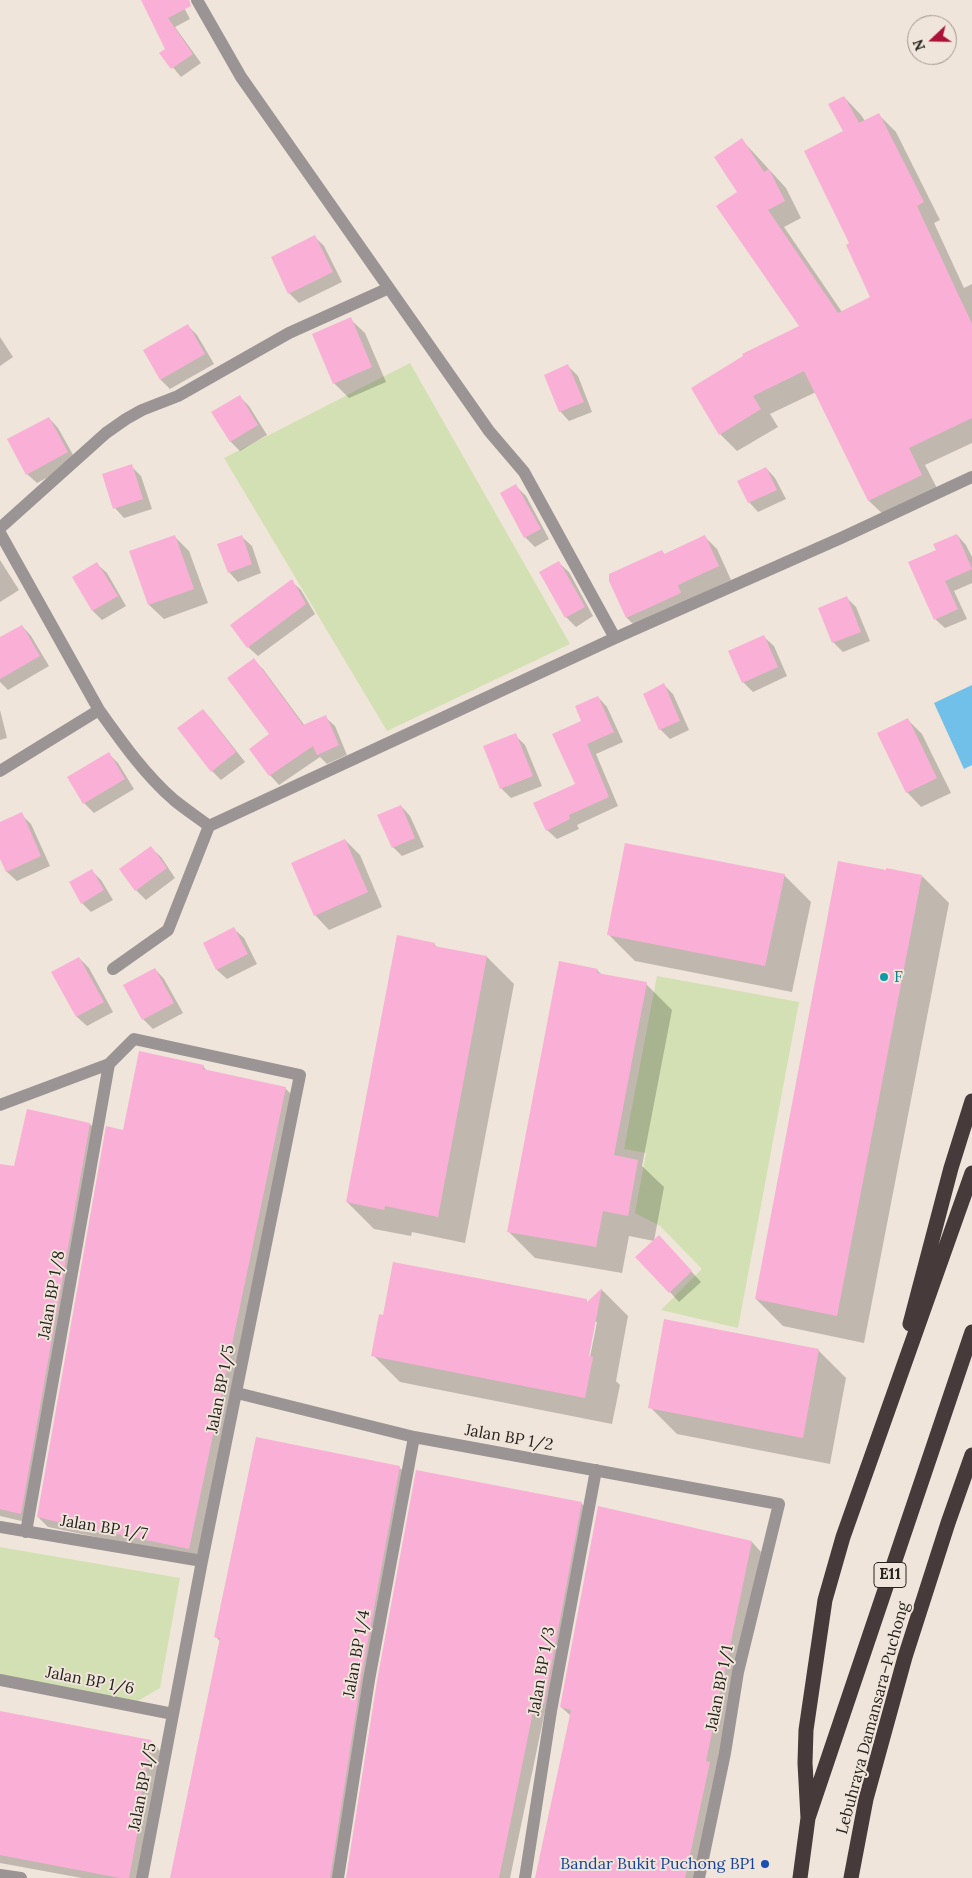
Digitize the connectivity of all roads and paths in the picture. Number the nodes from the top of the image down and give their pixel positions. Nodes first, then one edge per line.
1 (197, 0) edge
2 (389, 288) junction
3 (972, 477) edge
4 (0, 528) edge
5 (0, 533) edge
6 (615, 638) junction
7 (99, 710) junction
8 (0, 771) edge
9 (209, 826) junction
10 (112, 969) dead end
11 (109, 1064) junction
12 (972, 1101) edge
13 (0, 1105) edge
14 (972, 1173) edge
15 (972, 1332) edge
16 (237, 1392) junction
17 (882, 1432) junction
18 (414, 1437) junction
19 (972, 1455) edge
20 (596, 1470) junction
21 (779, 1504) joint
22 (0, 1527) edge
23 (26, 1532) junction
24 (202, 1561) junction
25 (0, 1680) edge
26 (174, 1714) junction
27 (808, 1818) junction
28 (0, 1875) edge
29 (21, 1878) edge
30 (142, 1878) edge
31 (338, 1878) edge
32 (525, 1878) edge
33 (699, 1878) edge
34 (800, 1878) edge
35 (851, 1878) edge

1 - 2 street
2 - 4 street
2 - 6 street
3 - 6 street
5 - 7 street
6 - 9 street
7 - 8 street
7 - 9 street
9 - 10 street
11 - 13 street
11 - 16 street, Jalan BP 1/5
11 - 23 street, Jalan BP 1/8
12 - 17 highway
14 - 17 highway
15 - 27 highway, Lebuhraya Damansara–Puchong / E11
16 - 18 street, Jalan BP 1/2
16 - 24 street, Jalan BP 1/5
17 - 27 highway
18 - 20 street, Jalan BP 1/2
18 - 31 street, Jalan BP 1/4
19 - 35 highway, Lebuhraya Damansara–Puchong / E11
20 - 21 street, Jalan BP 1/2
20 - 32 street, Jalan BP 1/3
21 - 33 street, Jalan BP 1/1
22 - 23 street, Jalan BP 1/7
23 - 24 street, Jalan BP 1/7
24 - 26 street, Jalan BP 1/5
25 - 26 street, Jalan BP 1/6
26 - 30 street, Jalan BP 1/5
27 - 34 highway, Lebuhraya Damansara–Puchong / E11
28 - 29 street

